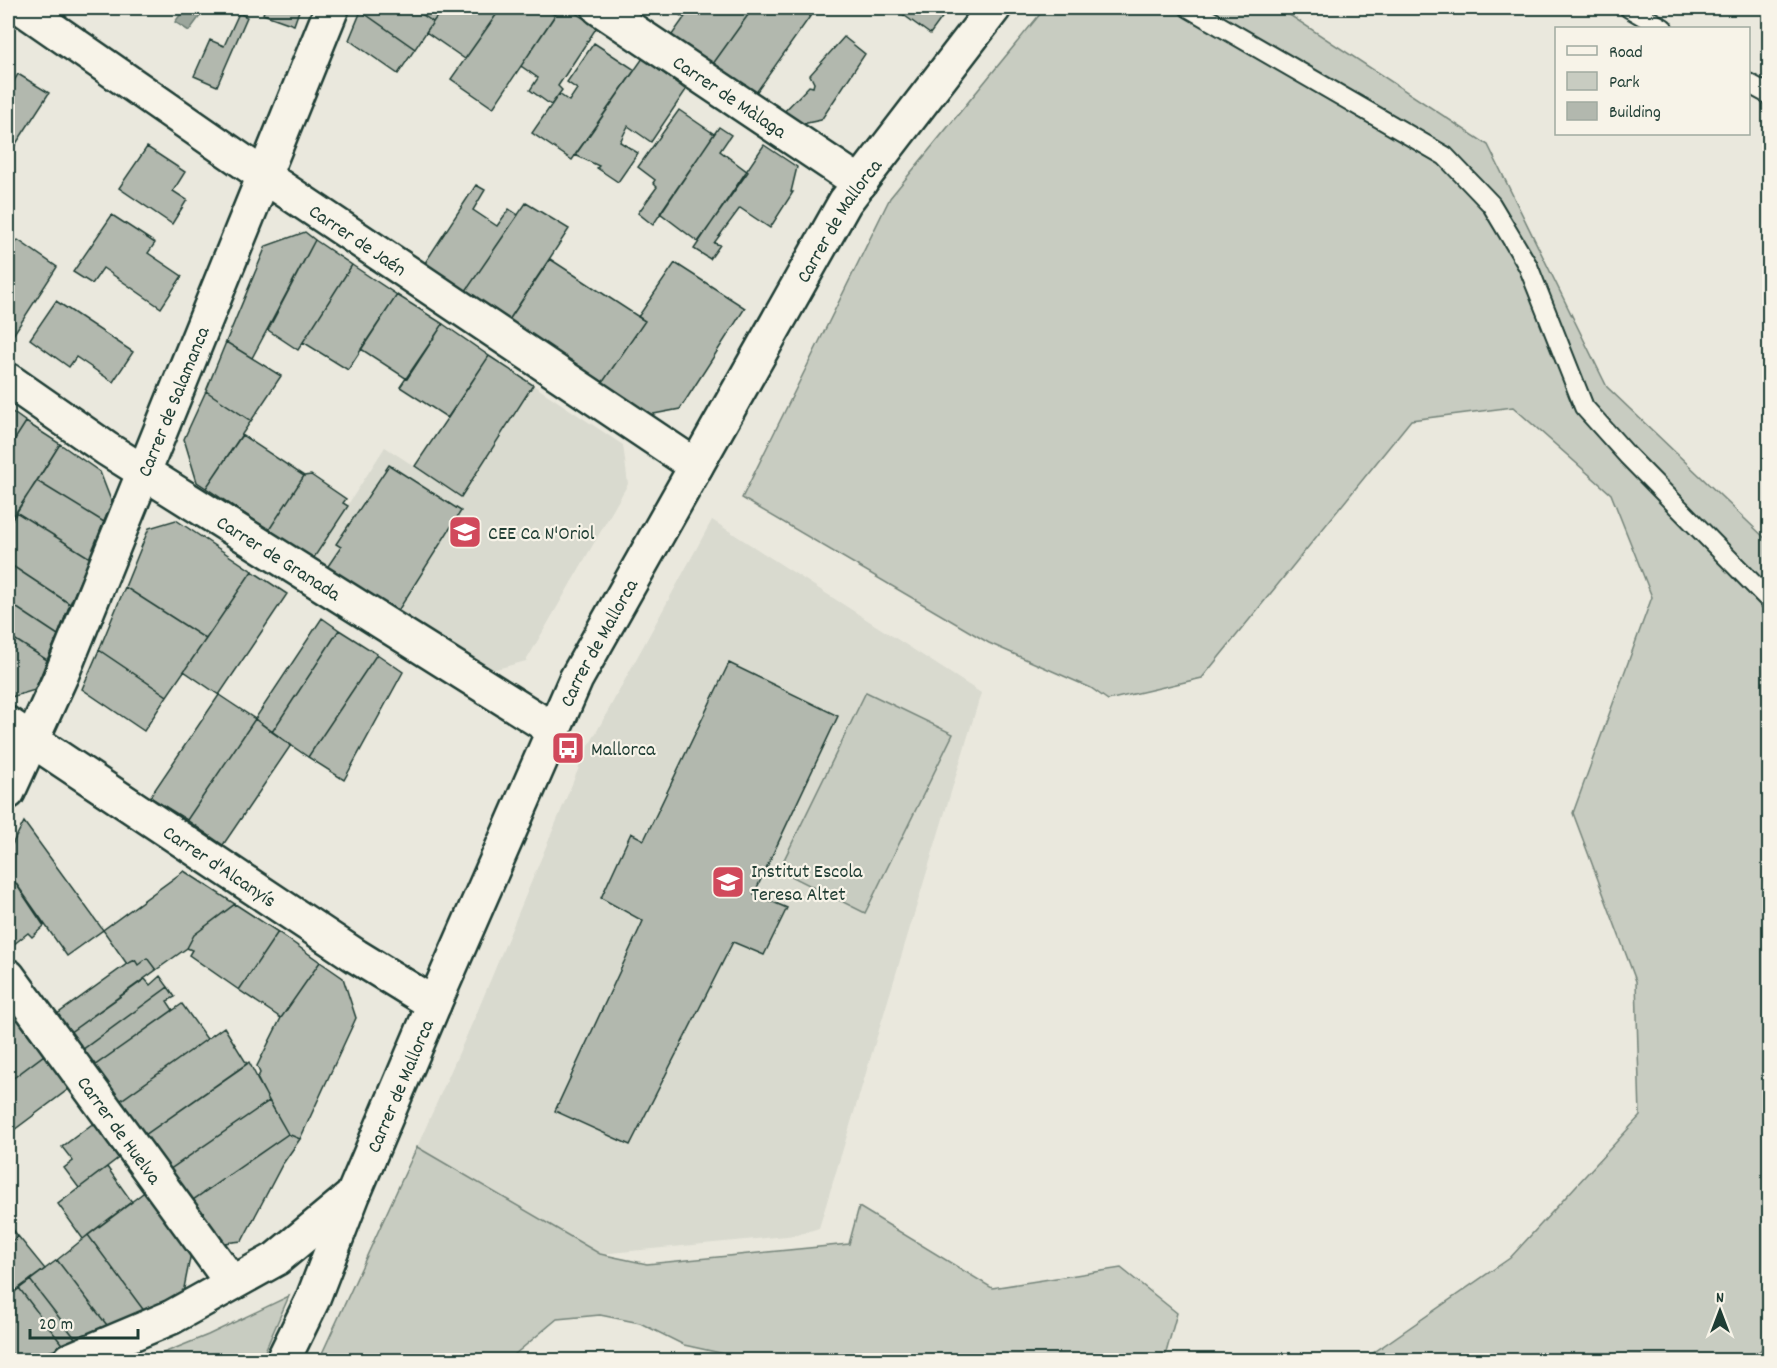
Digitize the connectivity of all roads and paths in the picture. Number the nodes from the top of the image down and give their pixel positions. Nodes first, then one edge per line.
1 (22, 8) edge
2 (332, 8) edge
3 (599, 8) edge
4 (994, 8) edge
5 (1189, 8) edge
6 (1629, 8) edge
7 (1661, 27) edge
8 (1750, 84) edge
9 (1770, 95) edge
10 (264, 176) junction
11 (860, 183) junction
12 (8, 381) edge
13 (696, 466) junction
14 (145, 473) junction
15 (1770, 601) edge
16 (554, 730) junction
17 (20, 731) edge
18 (8, 792) edge
19 (8, 976) edge
20 (434, 1005) junction
21 (353, 1195) junction
22 (232, 1283) junction
23 (70, 1360) edge
24 (283, 1360) edge

1 - 10 street, Carrer de Jaén
2 - 10 street, Carrer de Salamanca
3 - 11 street, Carrer de Màlaga
4 - 11 street, Carrer de Mallorca
5 - 15 lane
6 - 7 lane
8 - 9 lane
10 - 13 street, Carrer de Jaén
10 - 14 street, Carrer de Salamanca
11 - 13 street, Carrer de Mallorca
12 - 14 street, Carrer de Granada
13 - 16 street, Carrer de Mallorca
14 - 16 street, Carrer de Granada
14 - 17 street, Carrer de Salamanca
16 - 20 street, Carrer de Mallorca
17 - 18 street, Carrer de Salamanca
17 - 20 street, Carrer d'Alcanyís
19 - 22 street, Carrer de Huelva
20 - 21 street, Carrer de Mallorca
21 - 22 street
21 - 24 street, Carrer de Mallorca
22 - 23 street

